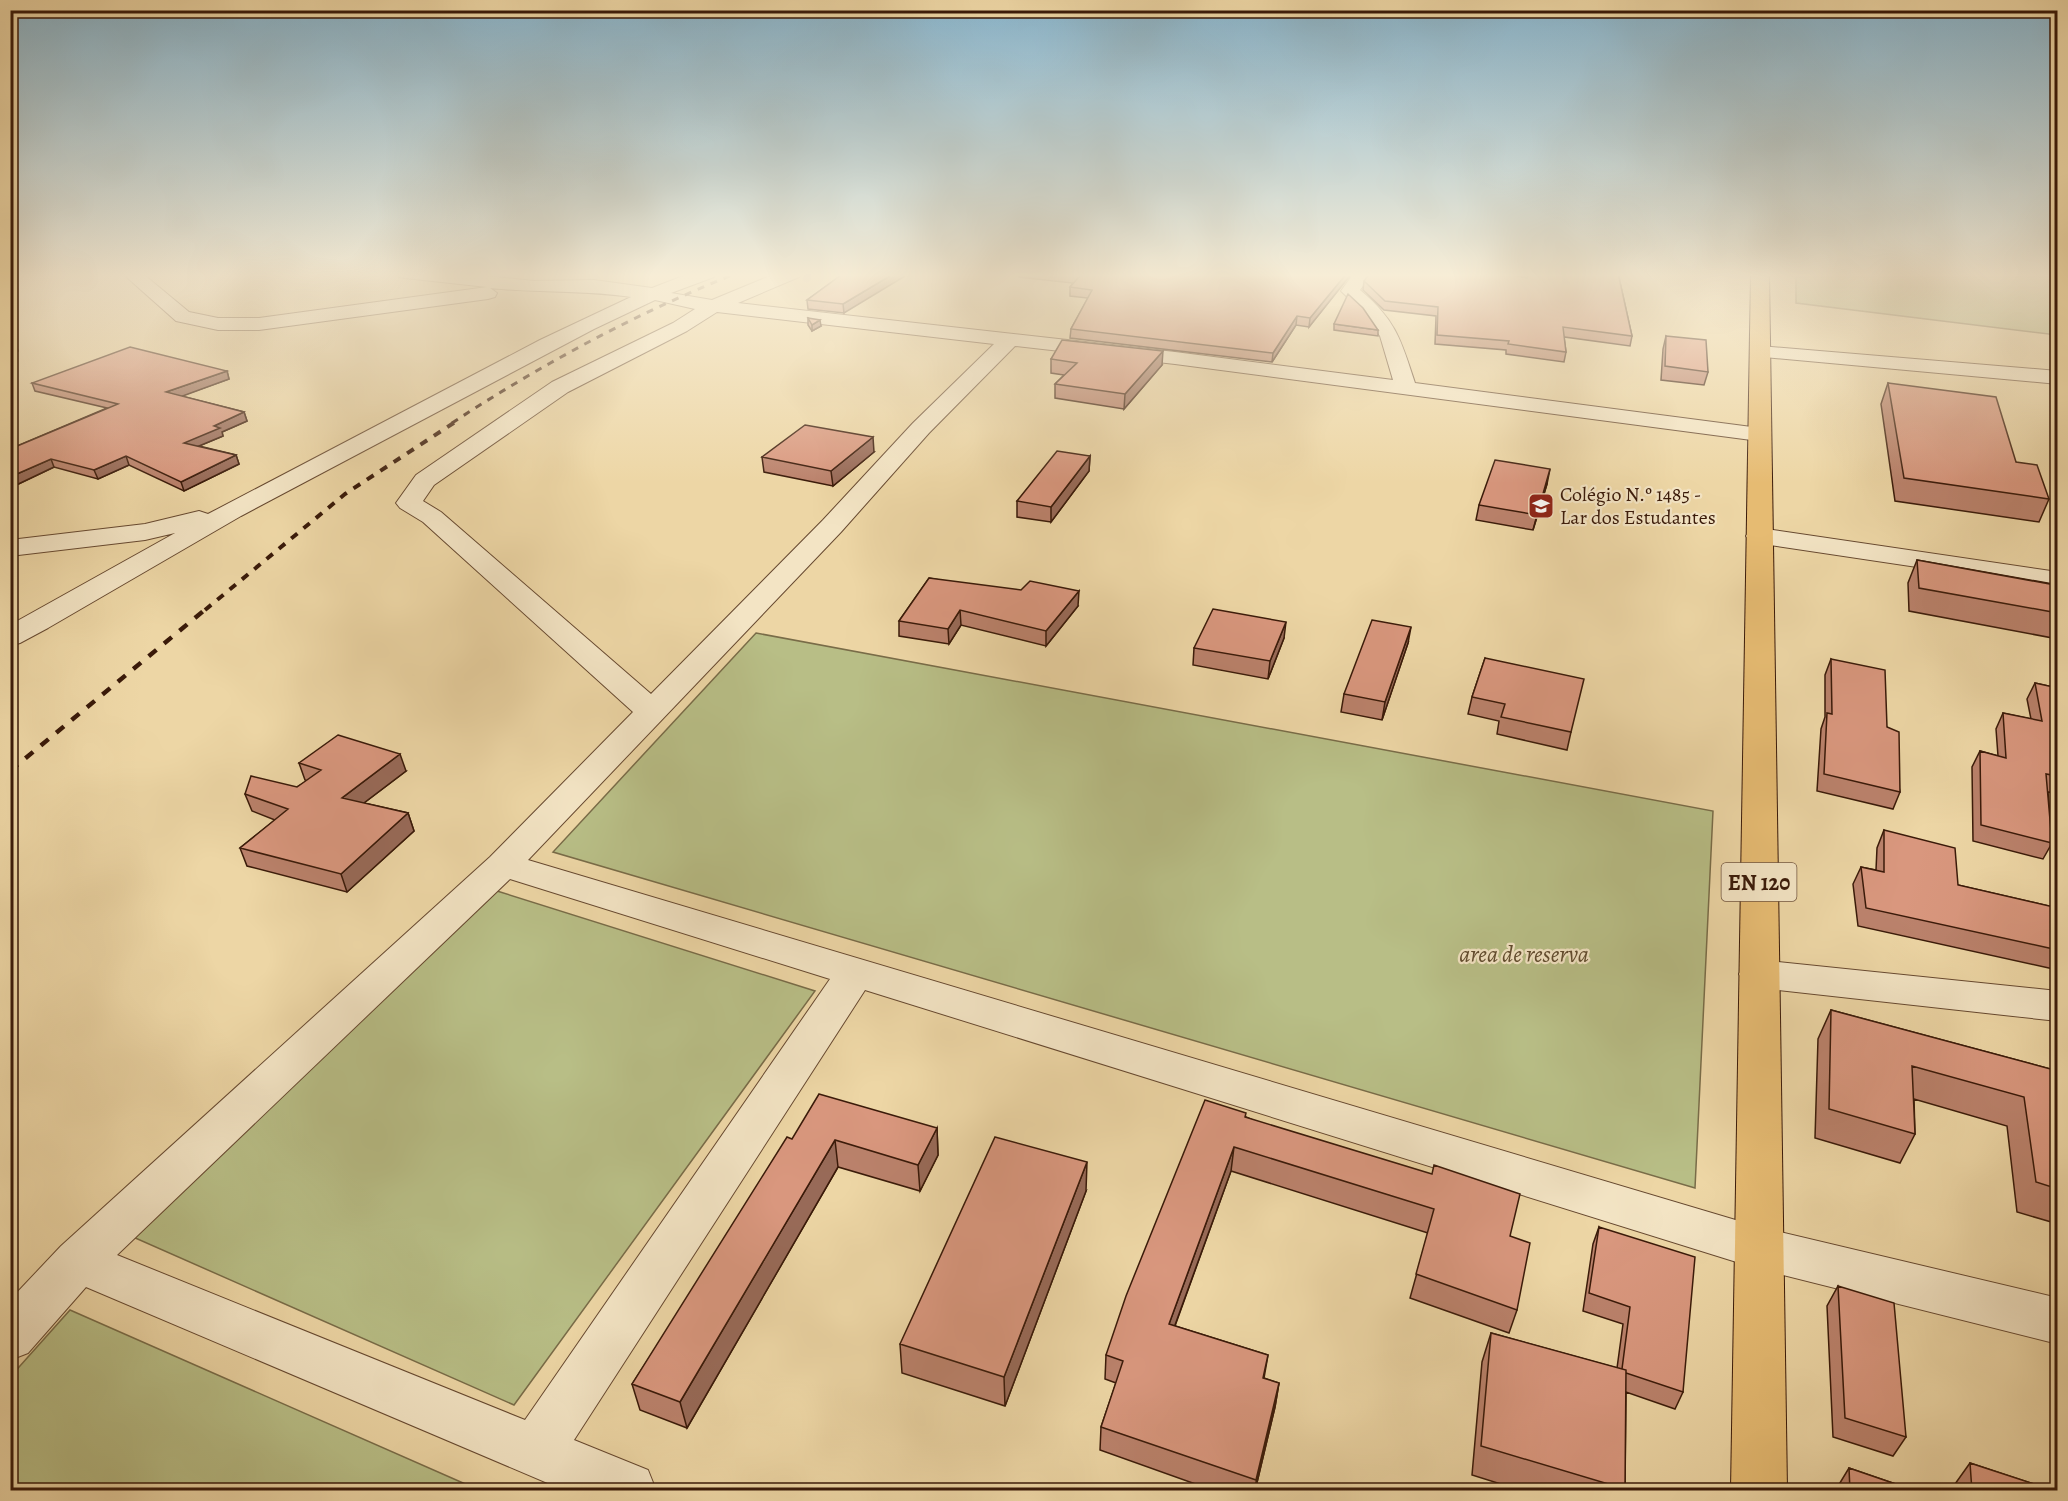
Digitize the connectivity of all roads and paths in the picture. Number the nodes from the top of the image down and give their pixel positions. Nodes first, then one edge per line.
1 (549, 343) edge
2 (648, 343) edge
3 (1006, 343) edge
4 (1043, 343) edge
5 (1392, 343) edge
6 (1760, 343) edge
7 (1760, 352) junction
8 (2058, 378) edge
9 (1406, 388) junction
10 (1759, 434) junction
11 (233, 511) junction
12 (1759, 536) junction
13 (10, 548) edge
14 (2058, 580) edge
15 (10, 637) edge
16 (651, 711) junction
17 (503, 865) junction
18 (855, 974) junction
19 (1759, 974) junction
20 (2058, 1006) edge
21 (1759, 1248) junction
22 (78, 1261) junction
23 (2058, 1321) edge
24 (10, 1337) edge
25 (535, 1452) junction
26 (628, 1491) edge
27 (1759, 1491) edge

1 - 11 street
2 - 16 street
3 - 16 street
4 - 9 street
5 - 9 street
6 - 7 main road, EN 120
7 - 8 street
7 - 10 main road, EN 120
9 - 10 street
10 - 12 main road, EN 120
11 - 13 street
11 - 15 street
12 - 14 street
12 - 19 main road, EN 120
16 - 17 street
17 - 18 street
17 - 22 street
18 - 21 street
18 - 25 street
19 - 20 street
19 - 21 main road, EN 120
21 - 23 street
21 - 27 main road, EN 120
22 - 24 street
22 - 25 street
25 - 26 street

